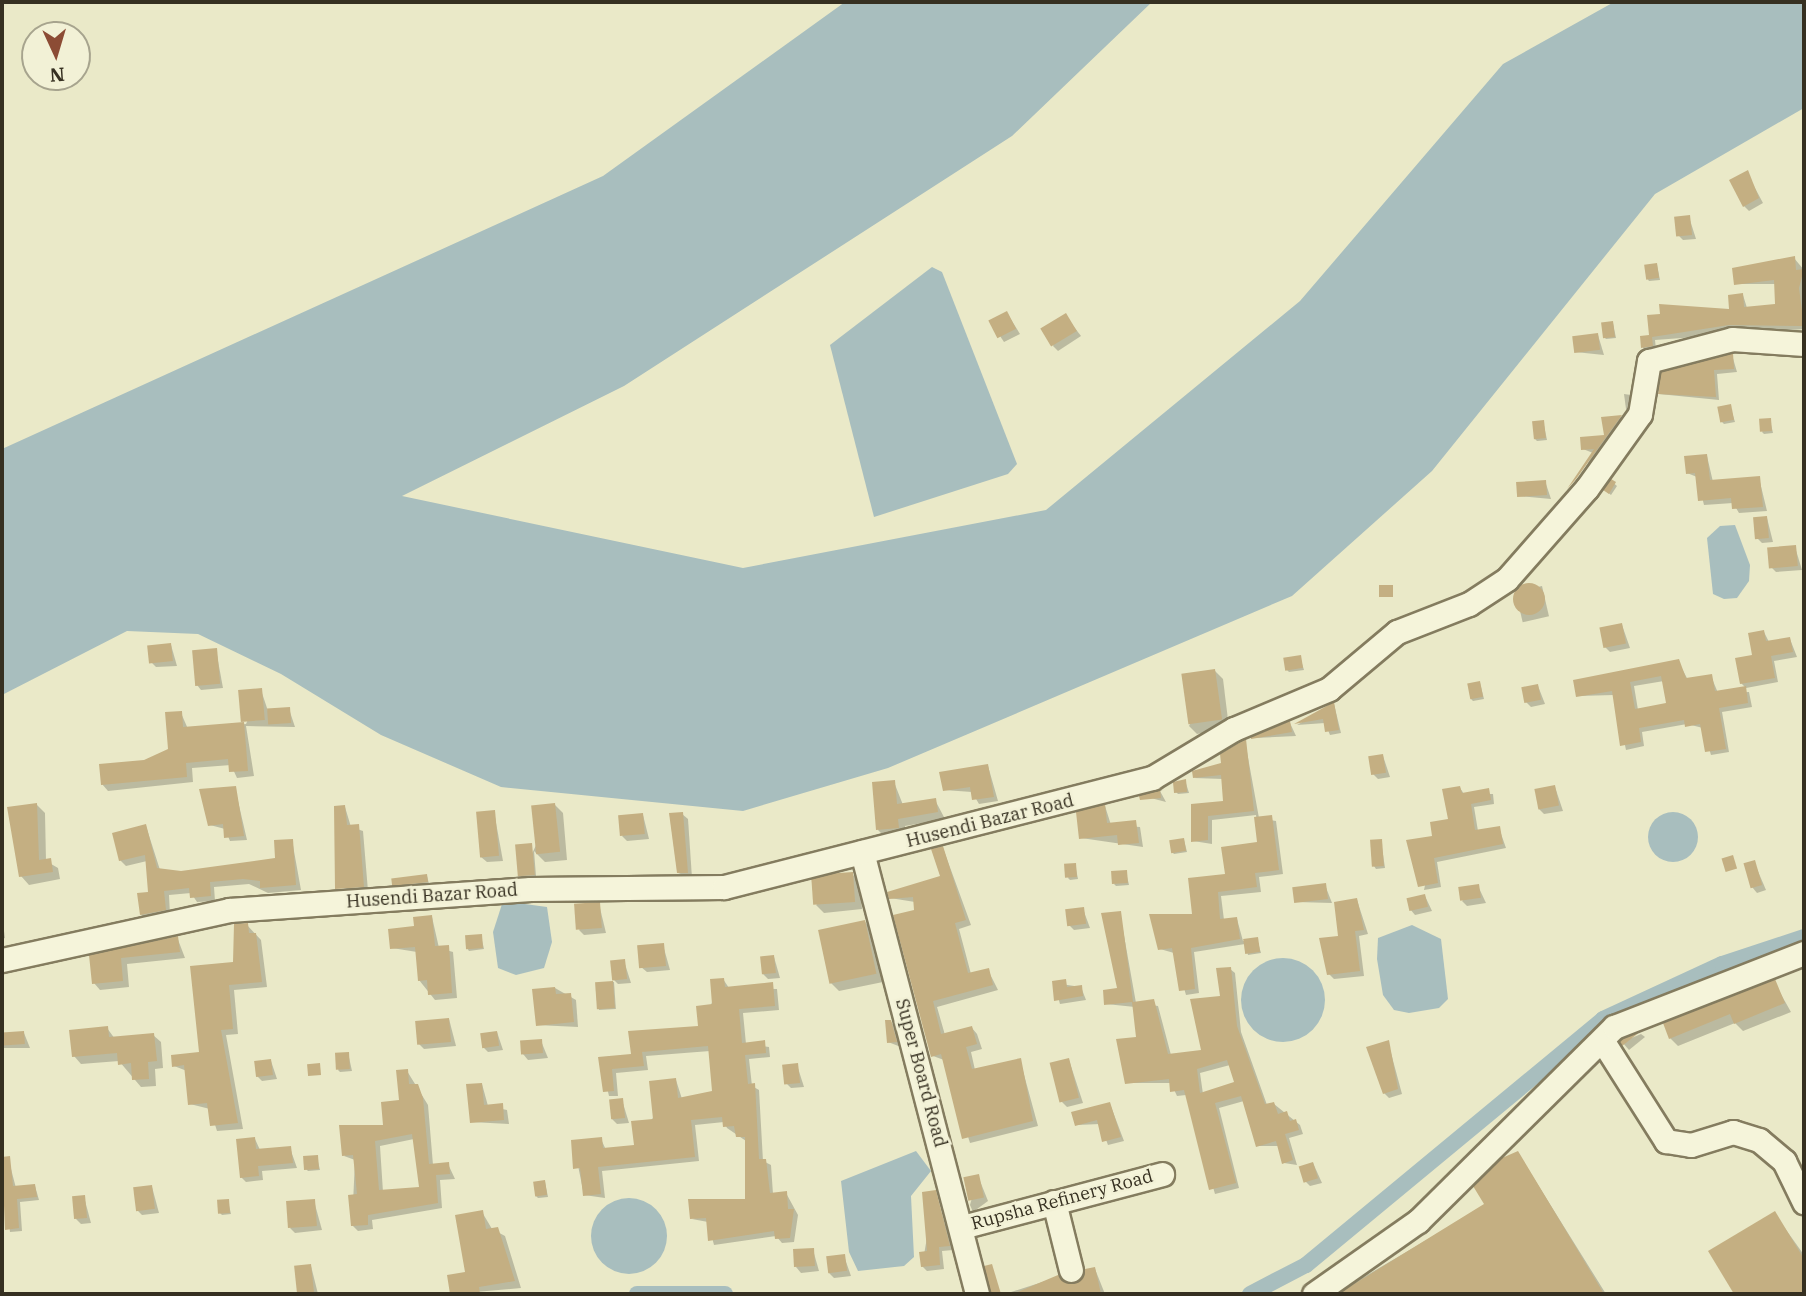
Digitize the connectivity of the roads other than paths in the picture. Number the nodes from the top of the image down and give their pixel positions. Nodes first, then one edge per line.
1 (1804, 344) edge
2 (862, 852) junction
3 (2, 960) edge
4 (1802, 960) edge
5 (1602, 1040) junction
6 (1162, 1174) dead end
7 (1054, 1202) junction
8 (1804, 1202) edge
9 (962, 1227) junction
10 (1071, 1270) dead end
11 (977, 1294) edge
12 (1314, 1294) edge

1 - 2 street, Husendi Bazar Road
2 - 3 street, Husendi Bazar Road
2 - 9 street, Super Board Road
4 - 5 street
5 - 8 street
5 - 12 street
6 - 7 street, Rupsha Refinery Road
7 - 9 street, Rupsha Refinery Road
7 - 10 street
9 - 11 street, Super Board Road

